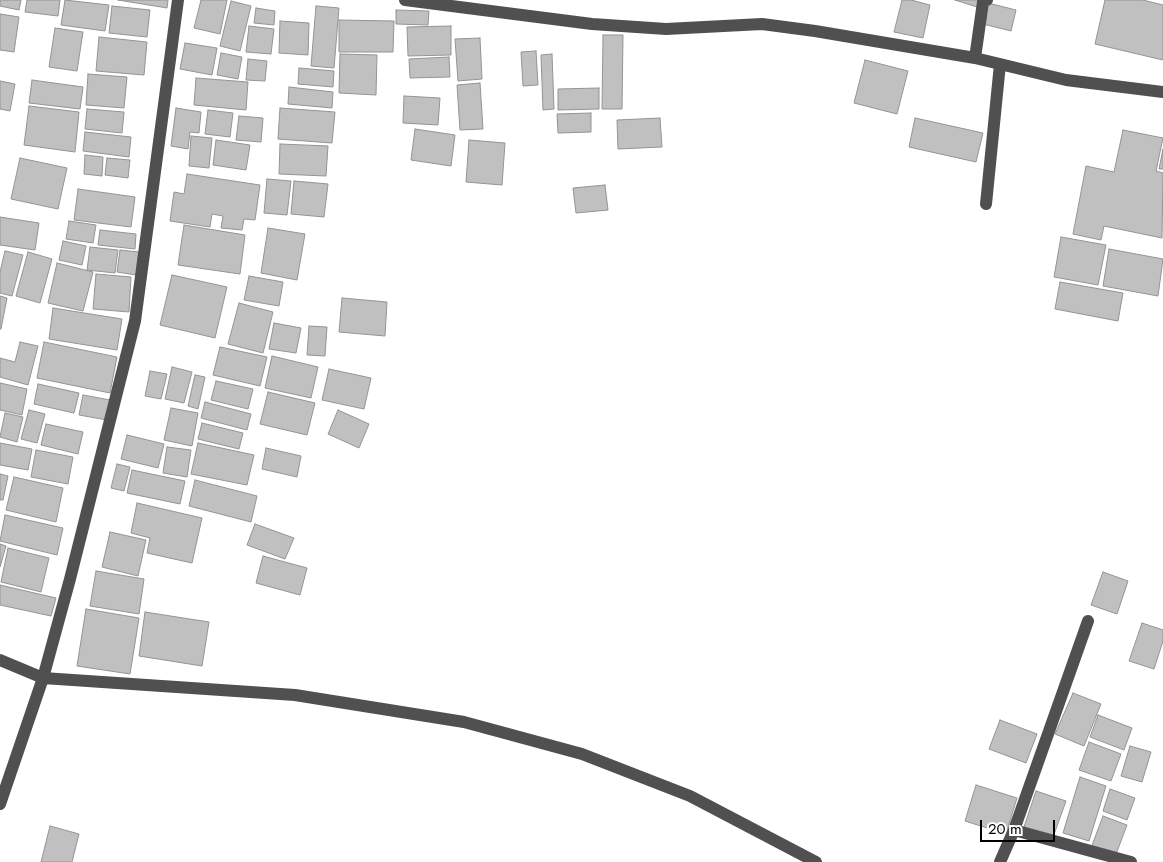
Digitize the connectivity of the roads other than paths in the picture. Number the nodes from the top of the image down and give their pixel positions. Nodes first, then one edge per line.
1 (178, 0) edge
2 (405, 0) edge
3 (987, 0) edge
4 (975, 58) junction
5 (1000, 64) junction
6 (1163, 92) edge
7 (986, 204) dead end
8 (1088, 621) dead end
9 (0, 660) edge
10 (43, 678) junction
11 (0, 804) edge
12 (1014, 830) junction
13 (816, 862) edge
14 (1000, 862) edge
15 (1131, 862) edge

1 - 10 street
2 - 4 street
3 - 4 street
4 - 5 street
5 - 6 street
5 - 7 street
8 - 12 street
9 - 10 street
10 - 11 street
10 - 13 street
12 - 14 street
12 - 15 street

